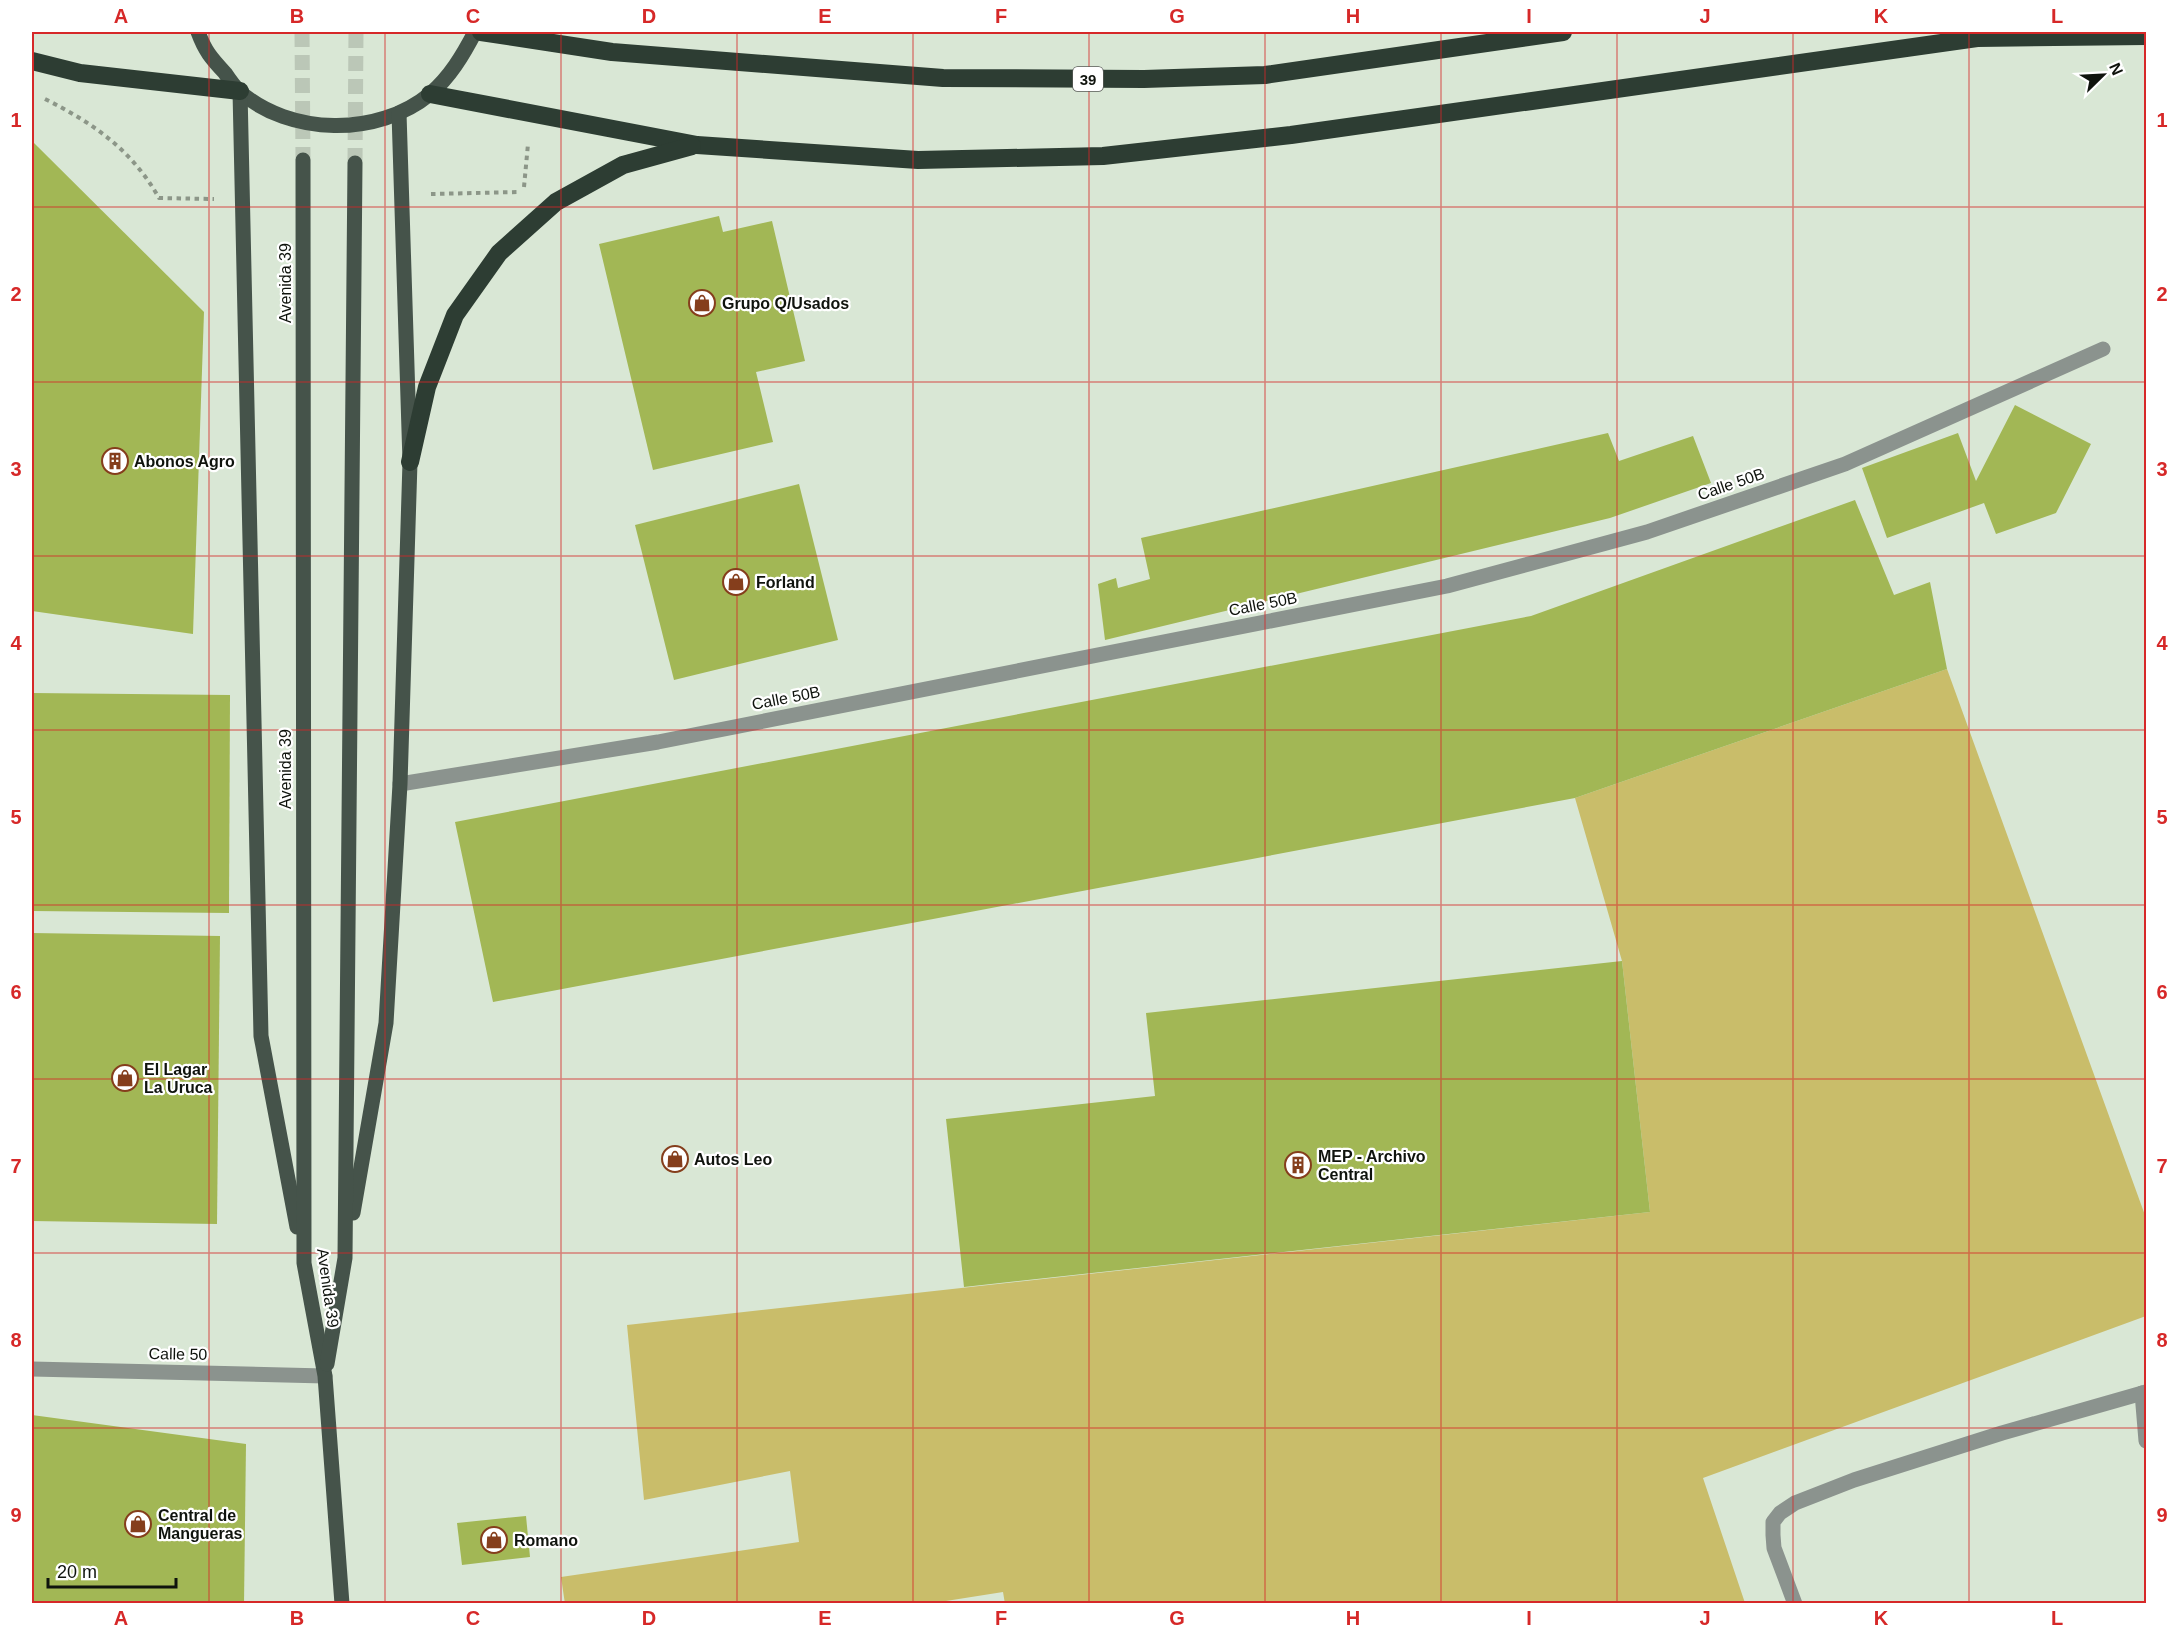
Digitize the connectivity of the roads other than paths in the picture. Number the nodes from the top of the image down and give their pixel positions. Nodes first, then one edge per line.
1 (198, 32) edge
2 (475, 32) edge
3 (481, 32) edge
4 (1563, 32) edge
5 (2146, 36) edge
6 (32, 61) edge
7 (240, 91) junction
8 (429, 94) junction
9 (399, 113) junction
10 (697, 145) junction
11 (303, 160) tunnel mouth
12 (355, 163) tunnel mouth
13 (2103, 349) dead end
14 (410, 462) junction
15 (400, 784) junction
16 (345, 1257) junction
17 (304, 1263) junction
18 (32, 1369) edge
19 (325, 1376) junction
20 (2144, 1392) edge
21 (2146, 1441) edge
22 (342, 1604) edge
23 (1795, 1604) edge

1 - 7 main road
2 - 8 main road
3 - 4 highway, 39
5 - 10 highway
6 - 7 highway
7 - 9 main road
7 - 17 main road
8 - 9 main road
8 - 10 highway
9 - 14 main road
10 - 14 highway
11 - 17 main road, Avenida 39
12 - 16 main road, Avenida 39
13 - 15 street, Calle 50B
14 - 15 main road
15 - 16 main road
16 - 19 main road, Avenida 39
17 - 19 main road, Avenida 39
18 - 19 street, Calle 50
19 - 22 main road, Avenida 39
20 - 21 street
20 - 23 street

